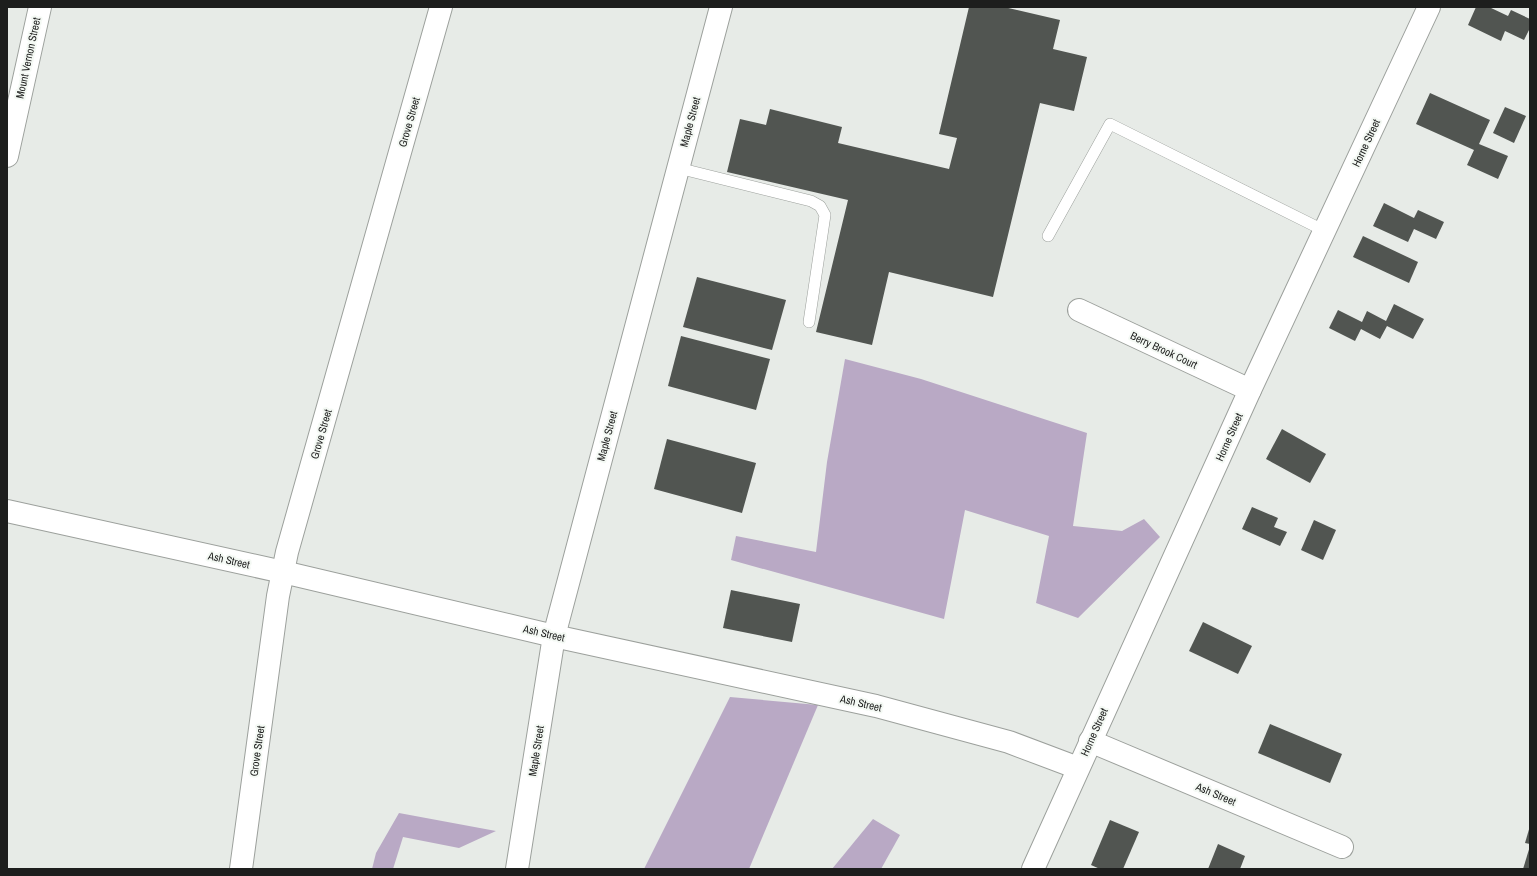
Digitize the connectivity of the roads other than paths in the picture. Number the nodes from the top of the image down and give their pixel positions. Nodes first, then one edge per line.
1 (40, 7) edge
2 (441, 7) edge
3 (721, 7) edge
4 (1429, 7) edge
5 (7, 156) edge
6 (678, 168) junction
7 (1325, 231) junction
8 (1048, 236) dead end
9 (1078, 310) dead end
10 (809, 322) dead end
11 (1250, 390) junction
12 (7, 511) edge
13 (282, 572) junction
14 (554, 636) junction
15 (1090, 742) junction
16 (1078, 768) junction
17 (1342, 847) dead end
18 (241, 869) edge
19 (517, 869) edge
20 (1033, 869) edge

1 - 5 street, Mount Vernon Street
2 - 13 street, Grove Street
3 - 6 street, Maple Street
4 - 7 street, Horne Street
6 - 10 lane
6 - 14 street, Maple Street
7 - 8 lane
7 - 11 street, Horne Street
9 - 11 street, Berry Brook Court
11 - 15 street, Horne Street
12 - 13 street, Ash Street
13 - 14 street, Ash Street
13 - 18 street, Grove Street
14 - 16 street, Ash Street
14 - 19 street, Maple Street
15 - 16 street, Horne Street
15 - 17 street, Ash Street
16 - 20 street, Horne Street

